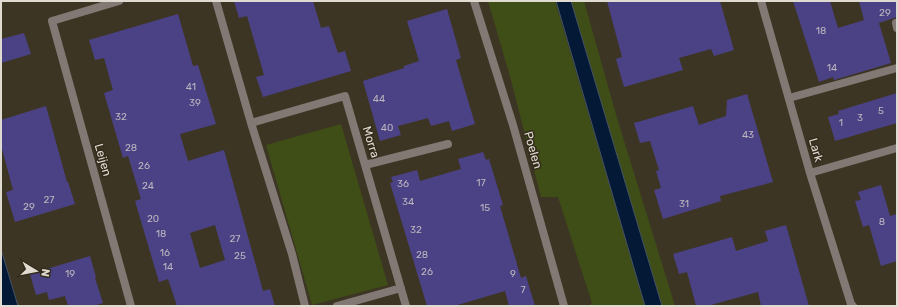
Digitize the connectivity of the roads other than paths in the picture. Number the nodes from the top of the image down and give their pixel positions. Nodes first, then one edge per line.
1 (119, 1) edge
2 (216, 1) edge
3 (474, 1) edge
4 (761, 1) edge
5 (897, 68) edge
6 (789, 98) junction
7 (251, 123) junction
8 (448, 144) dead end
9 (897, 148) edge
10 (365, 165) junction
11 (810, 173) junction
12 (401, 288) junction
13 (852, 305) edge
14 (131, 306) edge
15 (305, 306) edge
16 (337, 306) edge
17 (406, 306) edge
18 (564, 306) edge

1 - 14 street, Leijen
2 - 7 street
3 - 18 street, Poelen
4 - 6 street, Lark
5 - 6 street
6 - 11 street, Lark
7 - 10 street, Morra
7 - 15 street
8 - 10 street
9 - 11 street
10 - 12 street, Morra
11 - 13 street, Lark
12 - 16 street
12 - 17 street, Morra

